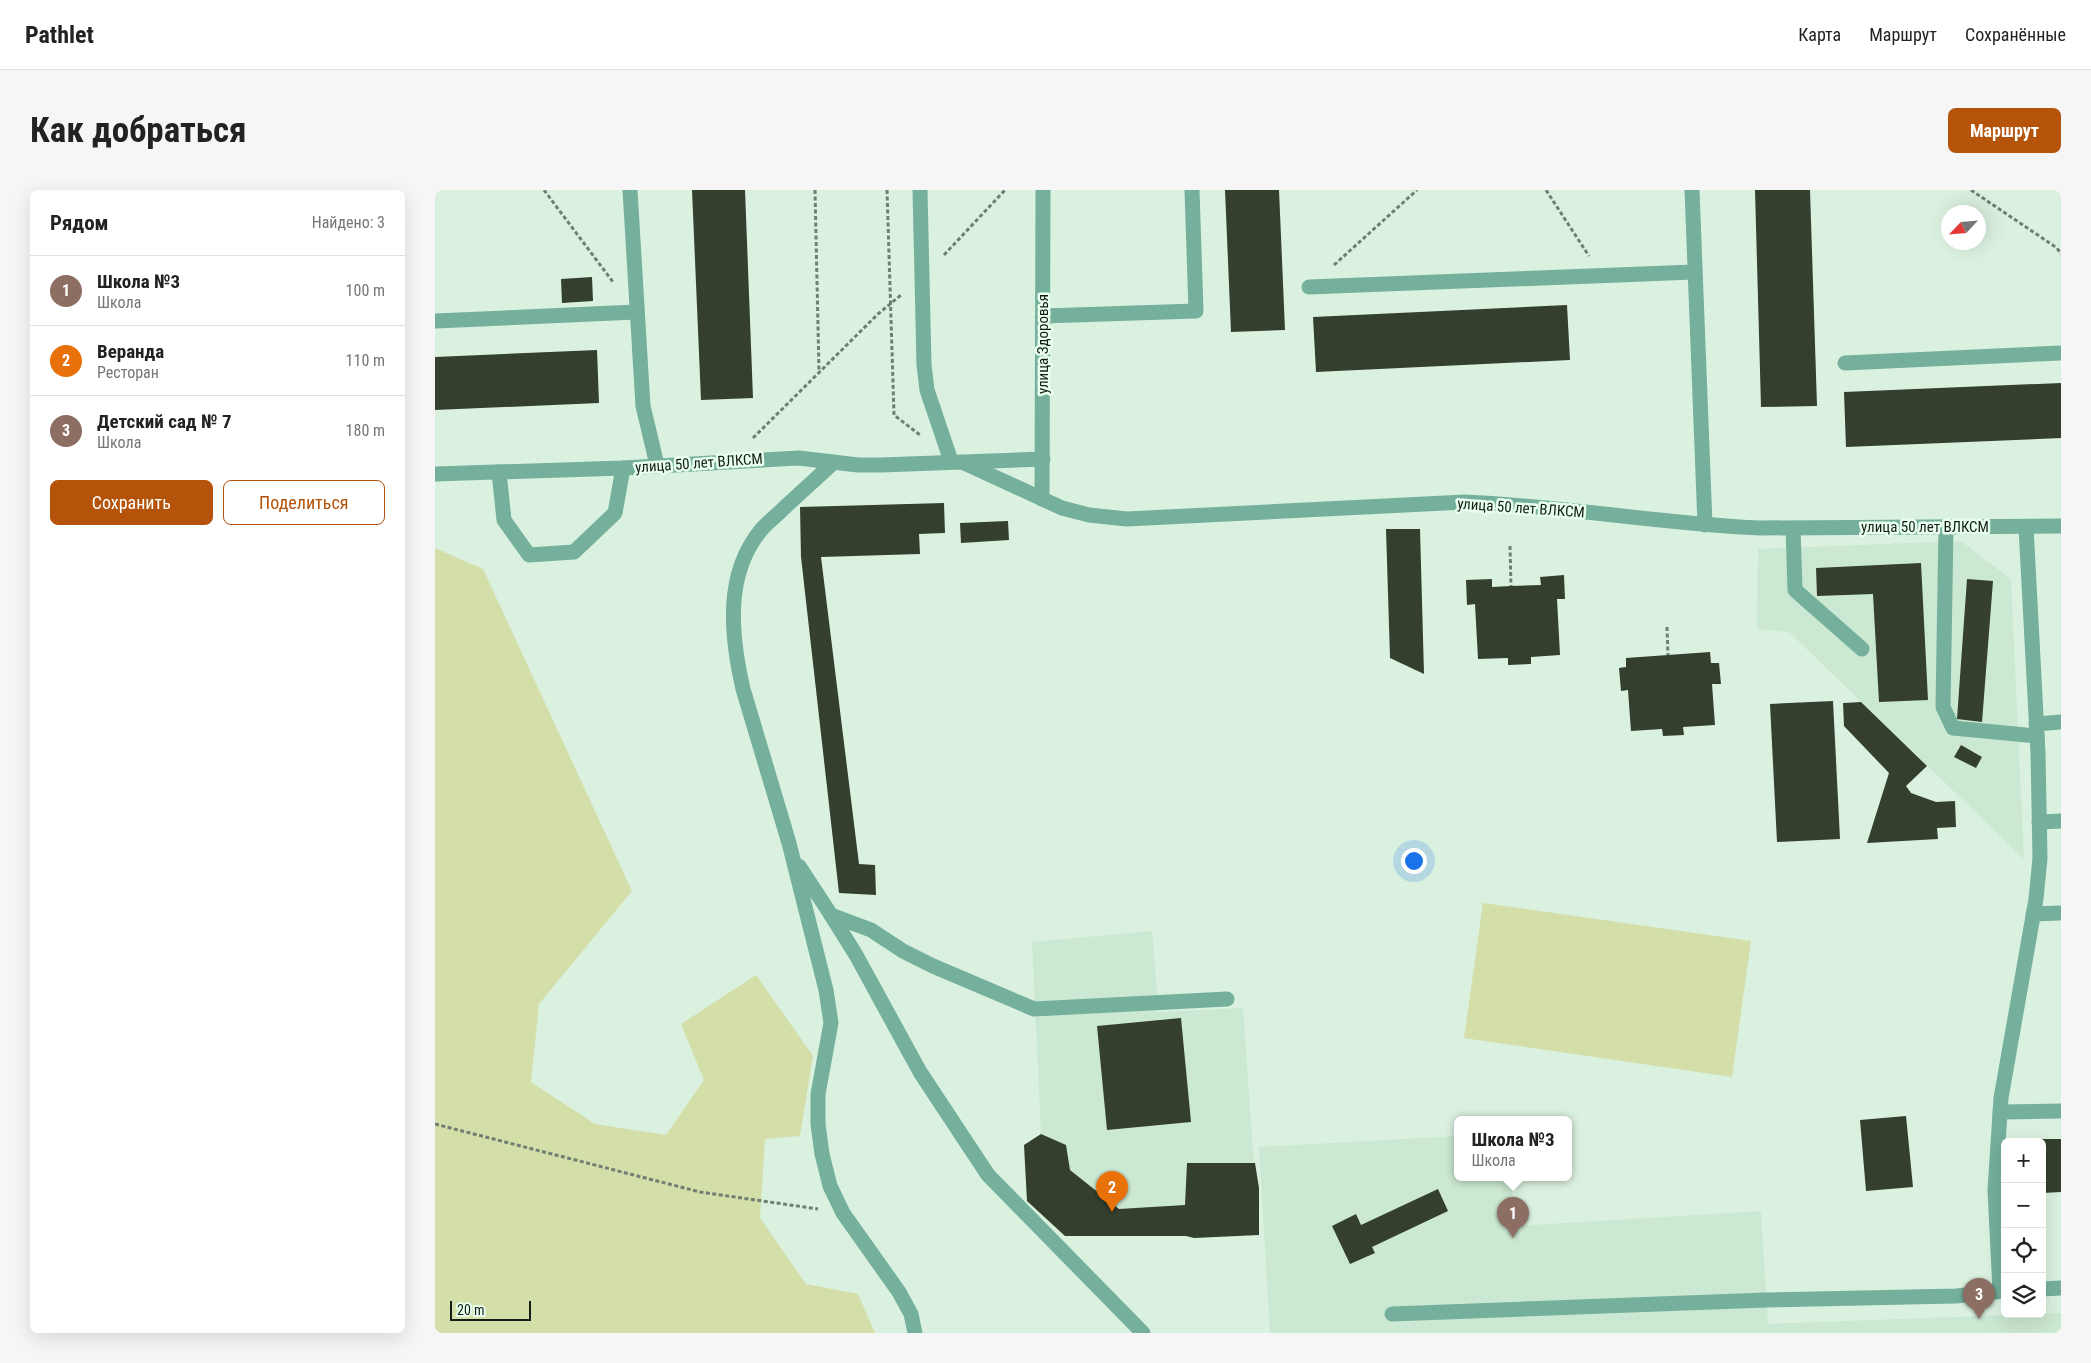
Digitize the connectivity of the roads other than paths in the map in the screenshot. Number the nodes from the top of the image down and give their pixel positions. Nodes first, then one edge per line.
1 (630, 190) edge
2 (920, 190) edge
3 (1043, 190) edge
4 (1192, 190) edge
5 (1692, 190) edge
6 (1694, 272) junction
7 (1309, 287) road end
8 (636, 312) junction
9 (1043, 316) junction
10 (435, 321) edge
11 (2061, 353) edge
12 (1845, 362) dead end
13 (1043, 459) junction
14 (834, 462) junction
15 (956, 462) junction
16 (657, 465) junction
17 (623, 468) junction
18 (499, 472) junction
19 (435, 474) edge
20 (1042, 499) junction
21 (1705, 525) junction
22 (2061, 526) edge
23 (1946, 527) junction
24 (2026, 527) junction
25 (1793, 528) junction
26 (1862, 649) dead end
27 (2061, 722) edge
28 (2037, 730) junction
29 (2061, 821) edge
30 (2039, 822) junction
31 (792, 857) junction
32 (2061, 913) edge
33 (2033, 914) junction
34 (831, 915) junction
35 (1227, 1000) dead end
36 (2061, 1111) edge
37 (2000, 1112) junction
38 (2001, 1277) edge
39 (2061, 1288) edge
40 (2046, 1289) edge
41 (2001, 1291) edge
42 (1392, 1314) dead end
43 (915, 1333) edge
44 (1143, 1333) edge

1 - 8 street
2 - 15 street
3 - 9 street, улица Здоровья
4 - 9 street
5 - 6 street
6 - 7 street
6 - 21 street
8 - 10 street
8 - 16 street
9 - 13 street, улица Здоровья
11 - 12 street
13 - 15 street, улица 50 лет ВЛКСМ
13 - 20 street, улица Здоровья
14 - 15 street, улица 50 лет ВЛКСМ
14 - 16 street, улица 50 лет ВЛКСМ
14 - 31 street
15 - 20 street, улица 50 лет ВЛКСМ
16 - 17 street, улица 50 лет ВЛКСМ
17 - 18 street, улица 50 лет ВЛКСМ
17 - 18 street
18 - 19 street, улица 50 лет ВЛКСМ
20 - 21 street, улица 50 лет ВЛКСМ
21 - 25 street, улица 50 лет ВЛКСМ
22 - 24 street, улица 50 лет ВЛКСМ
23 - 24 street, улица 50 лет ВЛКСМ
23 - 25 street, улица 50 лет ВЛКСМ
23 - 28 street
24 - 28 street
25 - 26 street
27 - 28 street
28 - 30 street
29 - 30 street
30 - 33 street
31 - 34 street
31 - 43 street
32 - 33 street
33 - 37 street
34 - 35 street
34 - 44 street
36 - 37 street
37 - 38 street
39 - 40 street
41 - 42 street

